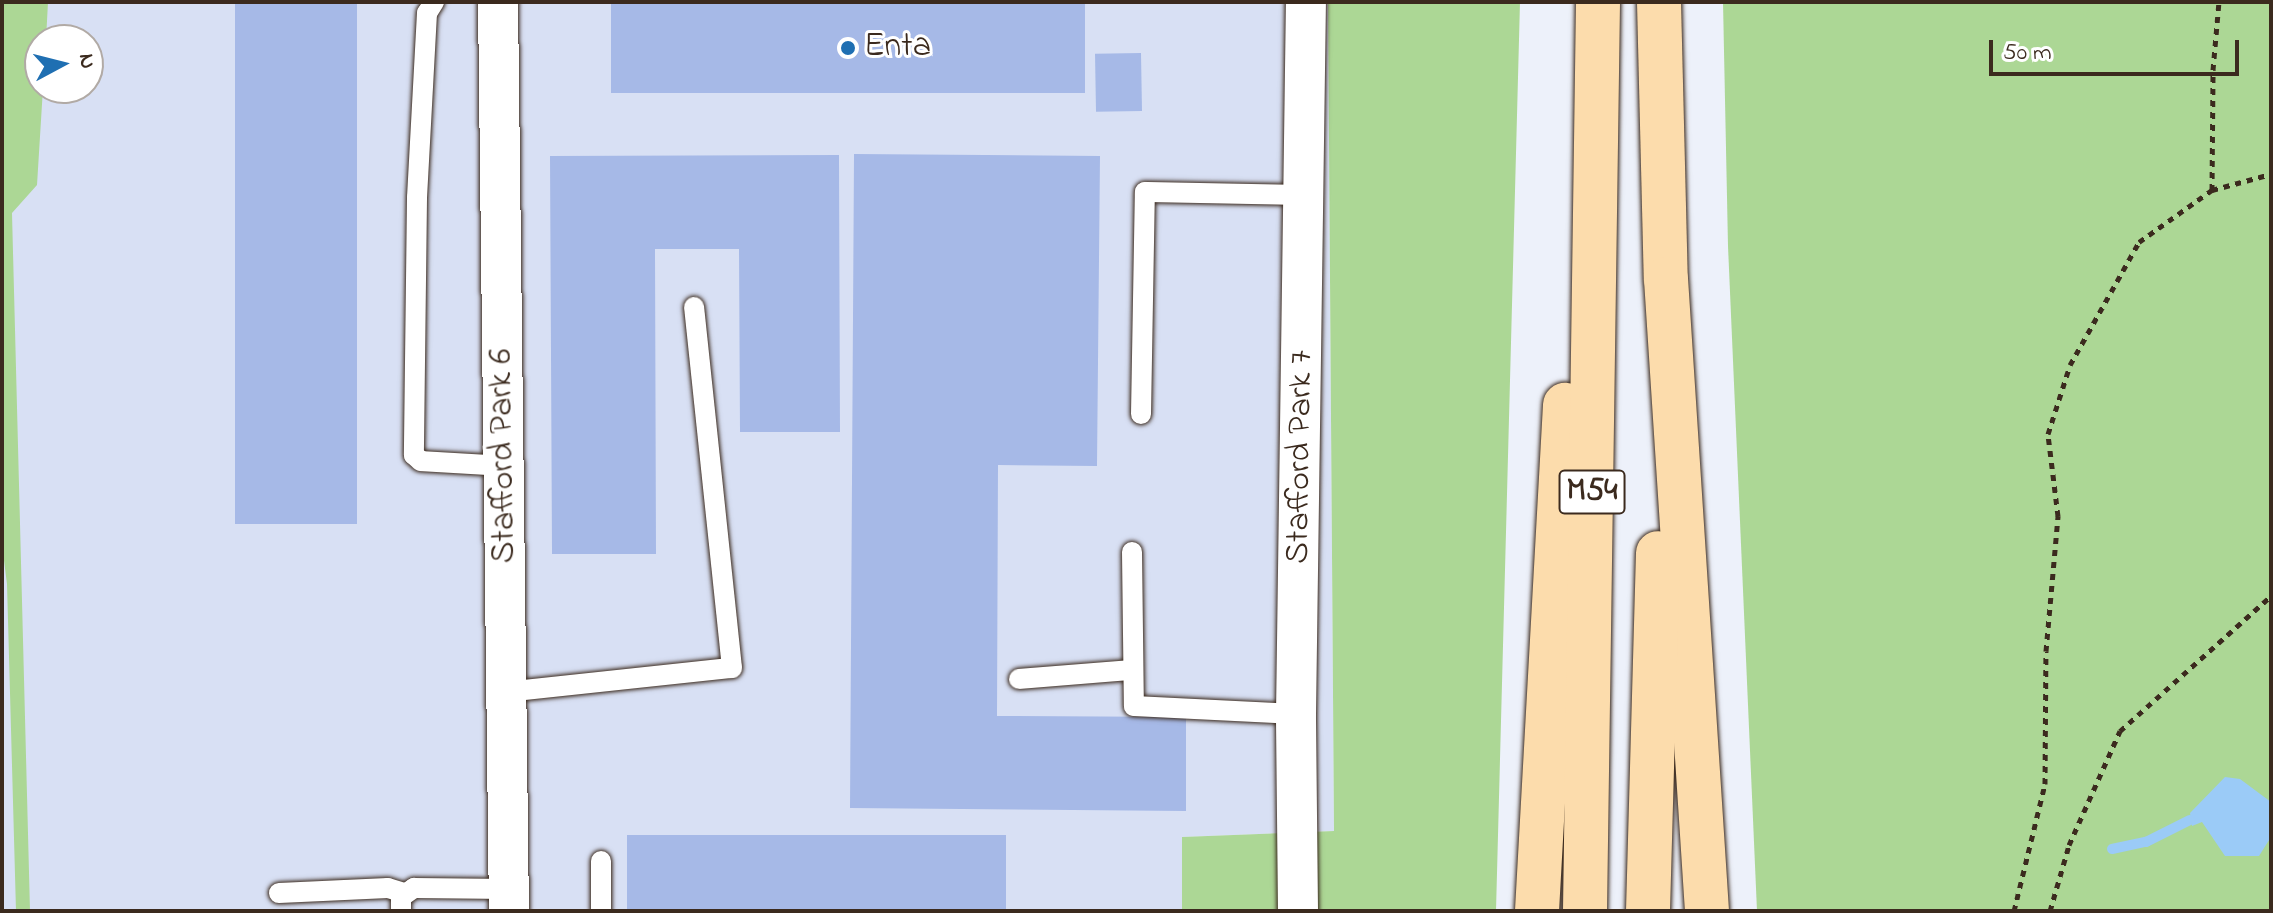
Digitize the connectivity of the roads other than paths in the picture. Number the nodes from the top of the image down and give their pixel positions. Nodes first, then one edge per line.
1 (434, 2) edge
2 (498, 2) edge
3 (1306, 2) edge
4 (1598, 2) edge
5 (1659, 2) edge
6 (1599, 72) junction
7 (1306, 195) junction
8 (1666, 279) junction
9 (694, 307) dead end
10 (1141, 414) dead end
11 (504, 466) junction
12 (1132, 552) dead end
13 (1132, 670) junction
14 (1019, 679) dead end
15 (506, 692) junction
16 (1296, 714) junction
17 (601, 861) dead end
18 (279, 893) dead end
19 (509, 900) edge
20 (402, 902) edge
21 (601, 911) edge
22 (1298, 911) edge
23 (1537, 911) edge
24 (1585, 911) edge
25 (1648, 911) edge
26 (1707, 911) edge

1 - 11 lane
2 - 11 street, Stafford Park 6
3 - 7 street, Stafford Park 7
4 - 6 highway, M54
5 - 8 highway, M54
6 - 23 highway
6 - 24 highway, M54
7 - 10 lane
7 - 16 street, Stafford Park 7
8 - 25 highway, M54
8 - 26 highway
9 - 15 lane
11 - 15 street, Stafford Park 6
12 - 13 lane
13 - 14 lane
13 - 16 lane
15 - 19 street, Stafford Park 6
16 - 22 street, Stafford Park 7
17 - 21 lane
18 - 20 lane
19 - 20 lane

